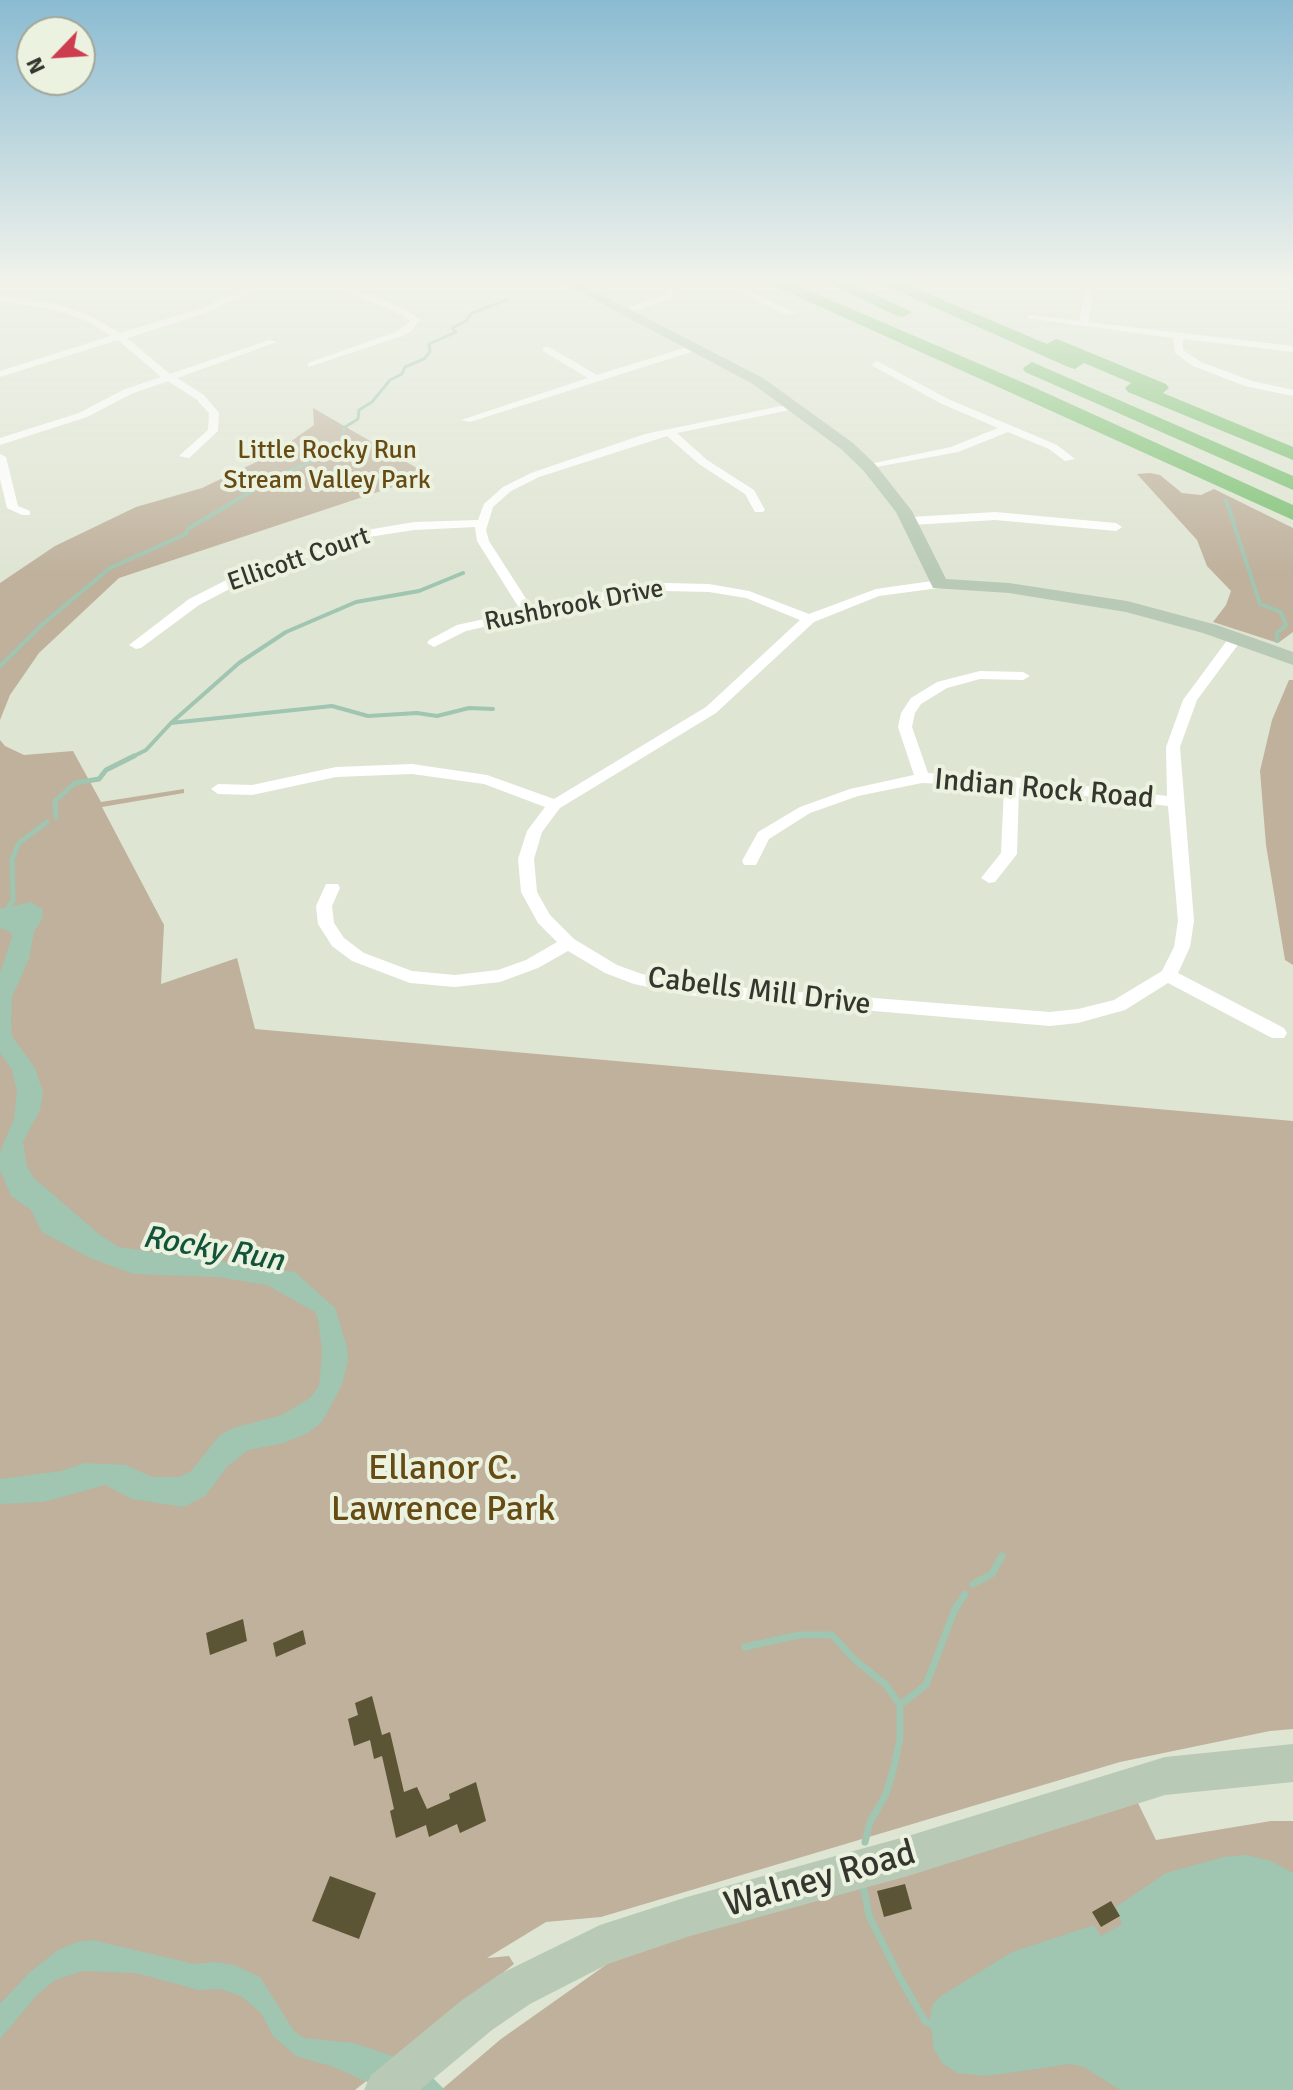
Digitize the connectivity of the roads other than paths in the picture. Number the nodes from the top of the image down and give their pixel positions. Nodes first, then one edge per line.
1 (170, 377) edge
2 (168, 378) edge
3 (601, 378) edge
4 (751, 378) edge
5 (902, 378) edge
6 (995, 378) edge
7 (1022, 378) edge
8 (1026, 378) edge
9 (1053, 378) edge
10 (1112, 378) edge
11 (1136, 378) edge
12 (1232, 378) edge
13 (596, 379) joint
14 (1293, 393) edge
15 (796, 406) junction
16 (1093, 407) junction
17 (466, 420) dead end
18 (1005, 429) junction
19 (669, 432) junction
20 (0, 442) edge
21 (1293, 443) edge
22 (1293, 454) edge
23 (185, 456) dead end
24 (0, 457) edge
25 (1069, 459) dead end
26 (869, 467) junction
27 (1293, 484) edge
28 (1293, 498) edge
29 (759, 510) dead end
30 (26, 513) dead end
31 (1293, 513) edge
32 (911, 521) junction
33 (480, 523) junction
34 (1116, 527) dead end
35 (939, 584) junction
36 (529, 613) junction
37 (809, 619) junction
38 (1236, 638) junction
39 (434, 643) dead end
40 (136, 645) dead end
41 (1293, 659) edge
42 (1023, 676) dead end
43 (922, 778) junction
44 (1012, 782) junction
45 (218, 789) dead end
46 (1175, 802) junction
47 (555, 805) junction
48 (750, 861) dead end
49 (989, 878) dead end
50 (332, 888) dead end
51 (568, 943) junction
52 (1168, 975) junction
53 (1278, 1033) dead end
54 (1293, 1763) edge
55 (386, 2090) edge

1 - 23 street
2 - 20 street
3 - 13 street
4 - 15 street
5 - 18 street
6 - 31 highway
7 - 16 highway
8 - 16 highway
9 - 27 highway
10 - 22 highway
11 - 21 highway
12 - 14 street
13 - 17 street
15 - 19 street
15 - 26 street
16 - 28 highway
18 - 25 street
18 - 26 street
19 - 29 street
19 - 33 street
24 - 30 street
26 - 32 street
32 - 34 street
32 - 35 street
33 - 36 street
33 - 40 street, Ellicott Court
35 - 37 street, Cabells Mill Drive
35 - 38 street, Cabells Mill Drive
36 - 37 street, Rushbrook Drive
36 - 39 street, Rushbrook Drive
37 - 47 street, Cabells Mill Drive
38 - 41 street, Cabells Mill Drive
38 - 46 street
42 - 43 street
43 - 44 street, Indian Rock Road
43 - 48 street, Indian Rock Road
44 - 46 street, Indian Rock Road
44 - 49 street
45 - 47 street
46 - 52 street
47 - 51 street, Cabells Mill Drive
50 - 51 street
51 - 52 street, Cabells Mill Drive
52 - 53 street
54 - 55 street, Walney Road

